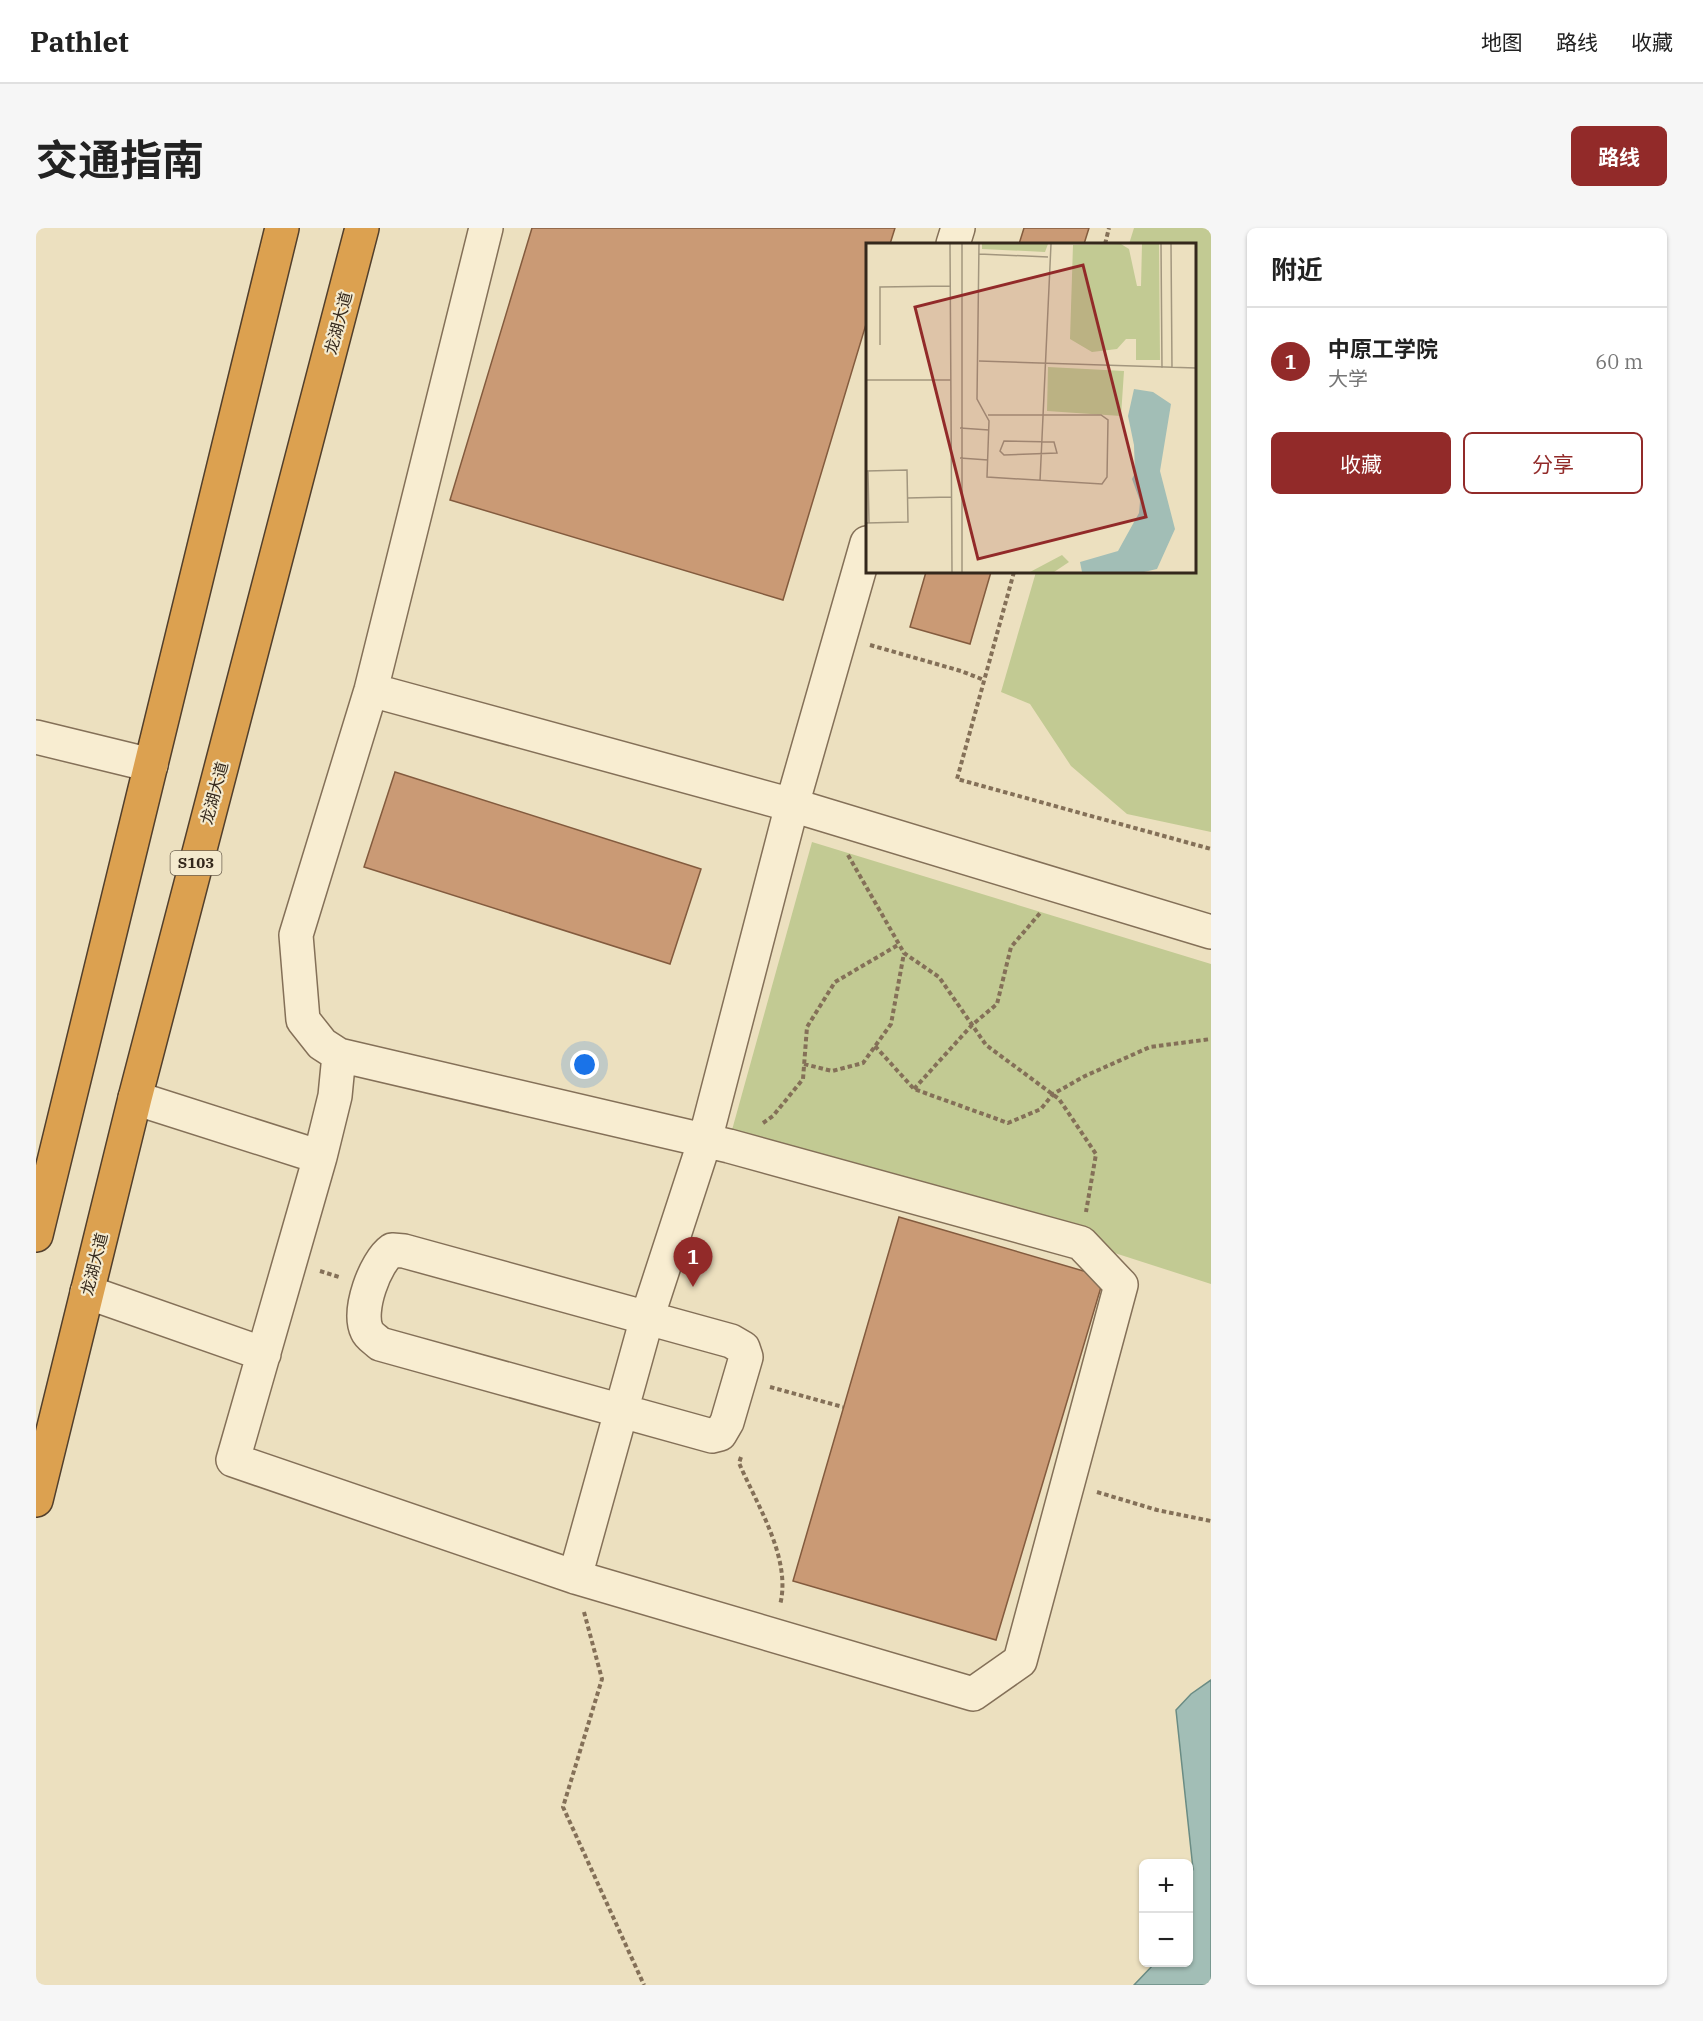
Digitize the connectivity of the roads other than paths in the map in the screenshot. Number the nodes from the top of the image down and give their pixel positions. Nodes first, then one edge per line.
1 (282, 228) edge
2 (362, 228) edge
3 (486, 228) edge
4 (958, 228) edge
5 (953, 243) edge
6 (866, 546) edge
7 (371, 690) junction
8 (36, 737) edge
9 (152, 765) junction
10 (792, 805) junction
11 (1211, 932) edge
12 (339, 1055) junction
13 (135, 1098) junction
14 (717, 1143) junction
15 (320, 1157) junction
16 (36, 1235) edge
17 (87, 1292) junction
18 (647, 1318) junction
19 (264, 1354) junction
20 (622, 1409) junction
21 (36, 1500) edge
22 (575, 1577) junction

1 - 9 highway
2 - 13 highway, 龙湖大道 / S103
3 - 7 street
4 - 5 street
6 - 10 street
7 - 10 street
7 - 12 street
8 - 9 street
9 - 16 highway
10 - 11 street
10 - 14 street
12 - 14 street
12 - 15 street
13 - 15 street
13 - 17 highway, 龙湖大道 / S103
14 - 18 street
14 - 22 street
15 - 19 street
17 - 19 street
17 - 21 highway, 龙湖大道 / S103
18 - 20 street
18 - 20 street
18 - 20 street
19 - 22 street
20 - 22 street

